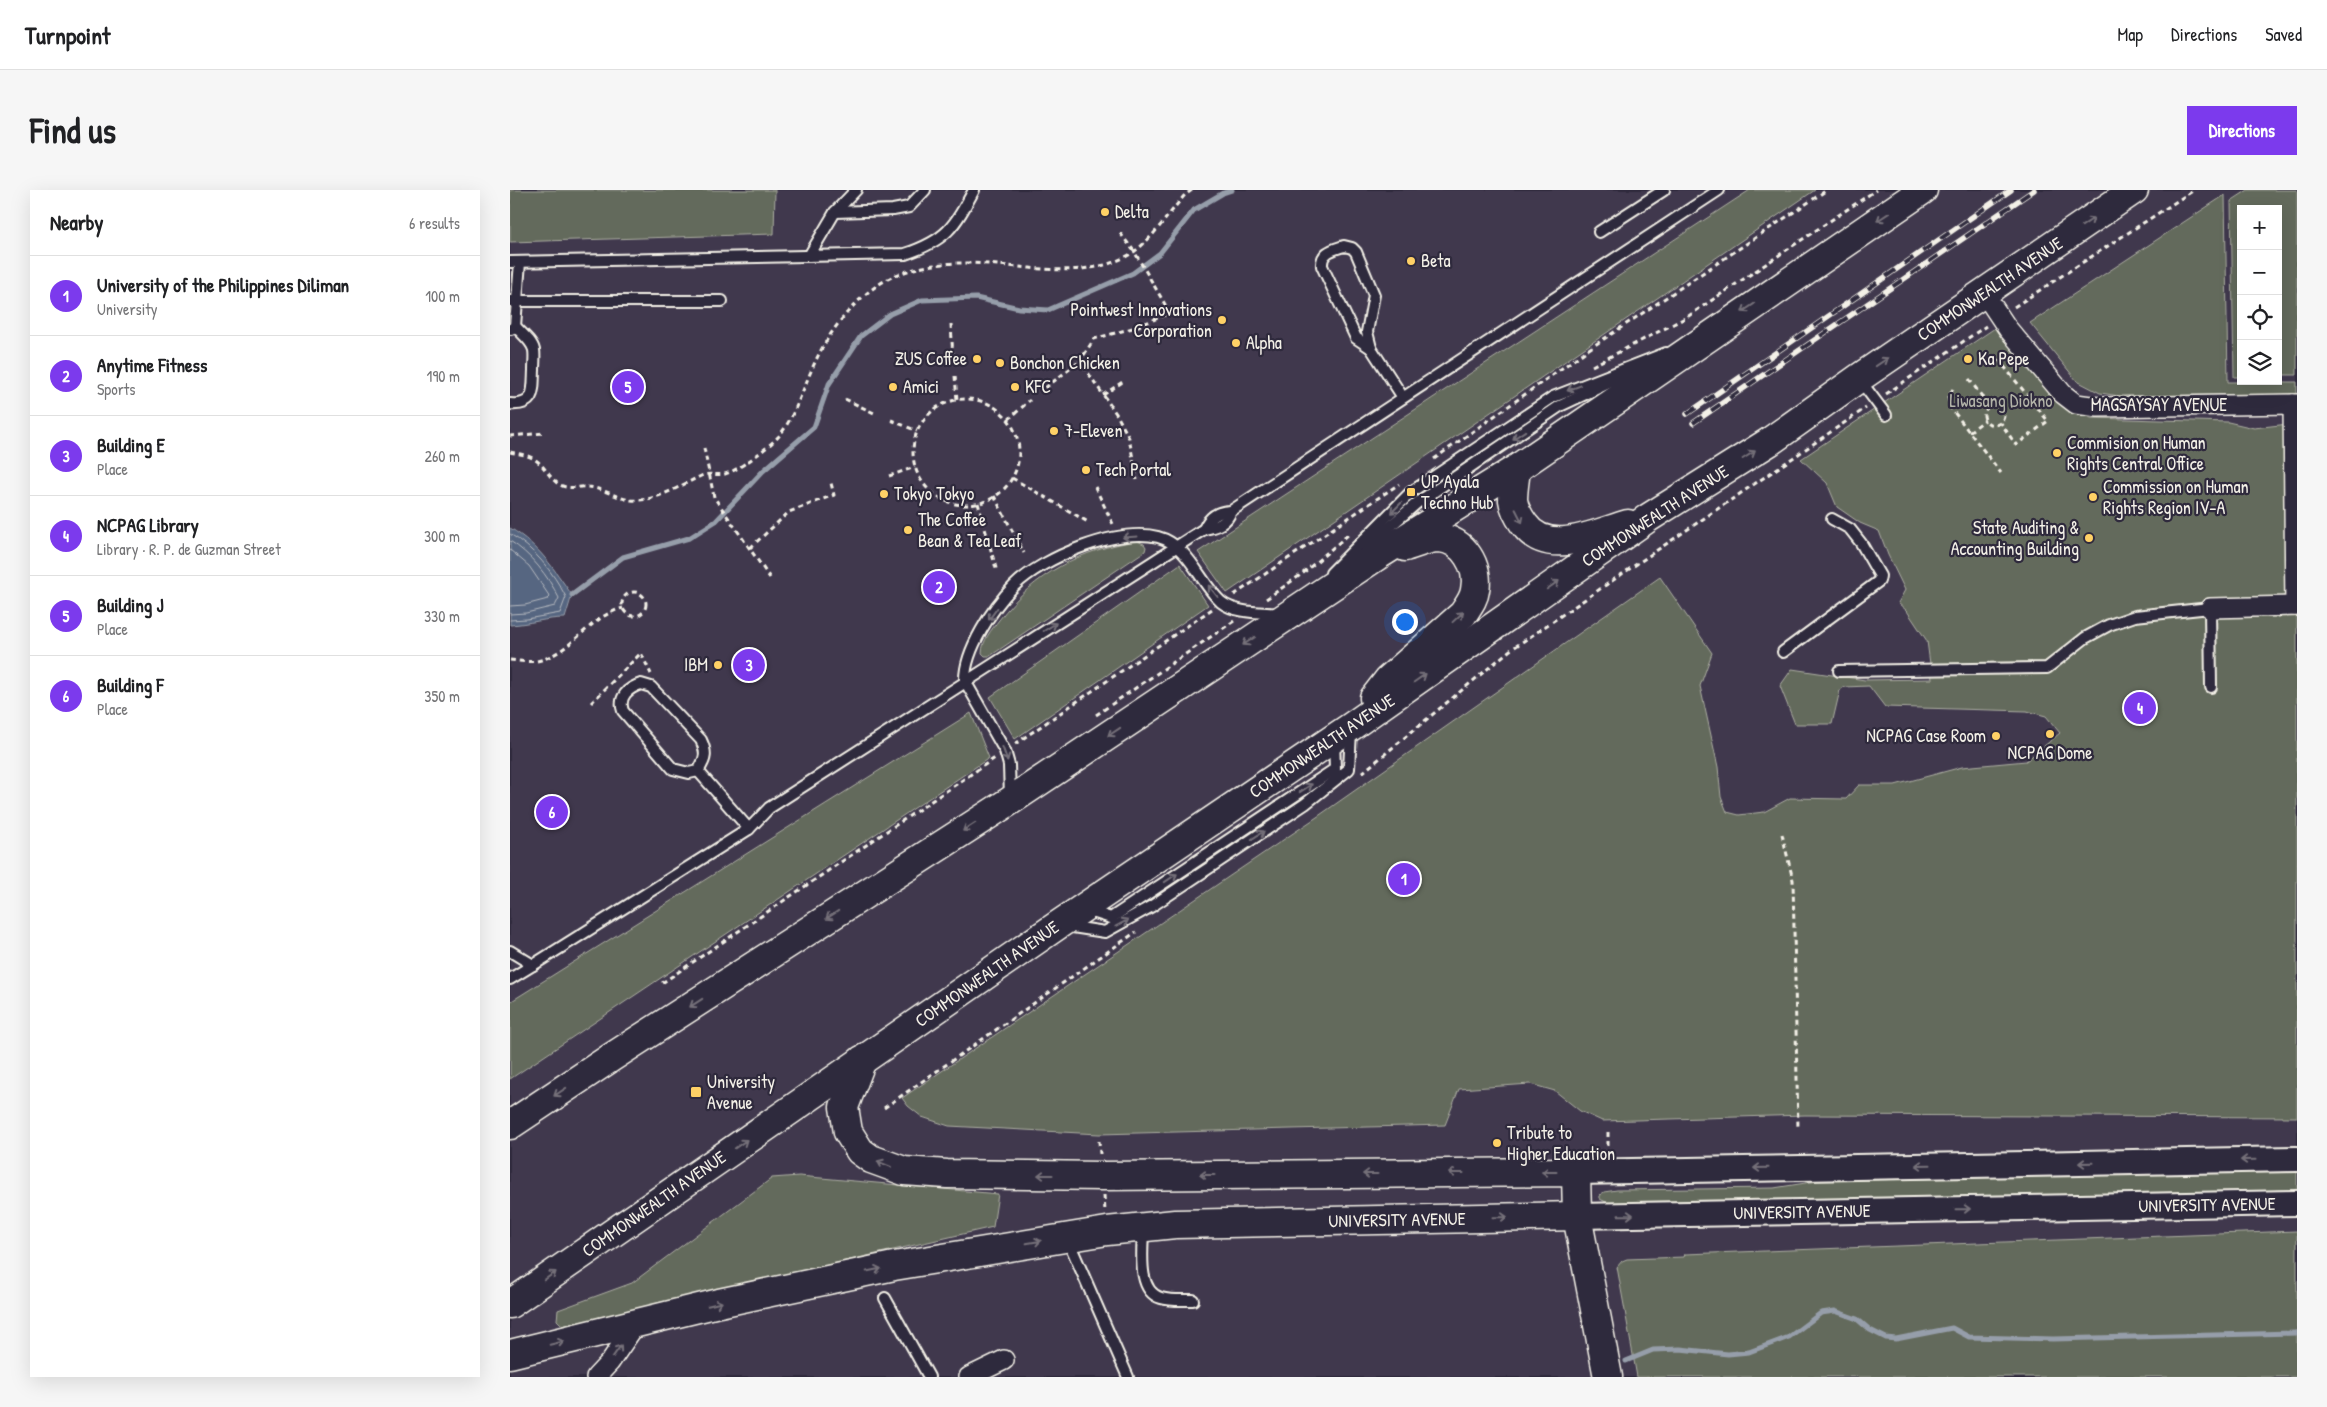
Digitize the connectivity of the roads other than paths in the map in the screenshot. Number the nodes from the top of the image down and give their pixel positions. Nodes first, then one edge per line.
1 (856, 190) edge
2 (925, 190) edge
3 (974, 190) edge
4 (1664, 190) edge
5 (1719, 190) edge
6 (1923, 190) edge
7 (2134, 190) edge
8 (835, 212) junction
9 (1599, 232) dead end
10 (809, 256) junction
11 (515, 262) edge
12 (1984, 293) junction
13 (513, 301) edge
14 (722, 301) dead end
15 (512, 328) edge
16 (1701, 340) junction
17 (1371, 348) junction
18 (1858, 378) junction
19 (1402, 396) junction
20 (510, 404) edge
21 (2295, 404) edge
22 (1886, 415) dead end
23 (1516, 469) junction
24 (1648, 518) junction
25 (1832, 519) dead end
26 (1176, 547) junction
27 (1377, 556) junction
28 (2296, 606) edge
29 (2210, 608) junction
30 (1290, 614) junction
31 (1783, 652) dead end
32 (1839, 671) dead end
33 (965, 681) junction
34 (2211, 687) dead end
35 (1343, 732) junction
36 (698, 771) junction
37 (1010, 801) junction
38 (749, 829) junction
39 (1058, 925) junction
40 (510, 951) edge
41 (534, 965) junction
42 (510, 979) edge
43 (862, 1060) junction
44 (510, 1125) edge
45 (2297, 1159) edge
46 (1576, 1172) junction
47 (2297, 1204) edge
48 (1577, 1216) junction
49 (1143, 1227) junction
50 (1066, 1236) junction
51 (885, 1298) dead end
52 (1193, 1300) dead end
53 (510, 1304) edge
54 (636, 1324) junction
55 (510, 1354) edge
56 (1004, 1360) dead end
57 (596, 1377) edge
58 (929, 1377) edge
59 (969, 1377) edge
60 (1128, 1377) edge
61 (1608, 1377) edge

1 - 8 lane
2 - 8 lane
3 - 10 lane
4 - 9 lane
5 - 19 lane
6 -> 16 main road
12 -> 7 main road, COMMONWEALTH AVENUE
8 - 10 lane
10 - 11 lane
11 - 13 lane
18 -> 12 main road, COMMONWEALTH AVENUE
12 - 21 street, MAGSAYSAY AVENUE
13 - 14 lane
13 - 15 lane
15 - 20 lane
16 - 23 main road
16 -> 30 lane
17 - 17 lane
17 - 19 lane
18 - 22 lane
24 -> 18 main road, COMMONWEALTH AVENUE
19 - 26 lane
21 - 28 street
23 -> 24 main road
23 - 27 main road
35 -> 24 main road, COMMONWEALTH AVENUE
25 - 31 lane
30 -> 26 lane
33 -> 26 lane
26 -> 33 lane
27 - 30 main road
35 -> 27 main road
28 - 29 street
29 - 32 lane
29 - 34 lane
30 -> 37 main road
33 -> 37 lane
33 - 38 lane
35 - 39 main road, COMMONWEALTH AVENUE
39 -> 35 lane
36 - 36 lane
36 - 38 lane
37 -> 44 main road
38 - 41 lane
39 - 43 main road, COMMONWEALTH AVENUE
40 - 41 lane
41 - 42 lane
46 -> 43 main road
53 -> 43 main road, COMMONWEALTH AVENUE
45 -> 46 street
46 - 48 main road
48 -> 47 street, UNIVERSITY AVENUE
49 -> 48 main road, UNIVERSITY AVENUE
48 - 61 main road
49 - 50 main road, UNIVERSITY AVENUE
49 - 52 lane
54 -> 50 main road, UNIVERSITY AVENUE
50 - 60 lane
51 - 58 lane
55 -> 54 main road, UNIVERSITY AVENUE
57 -> 54 street
56 - 59 street

